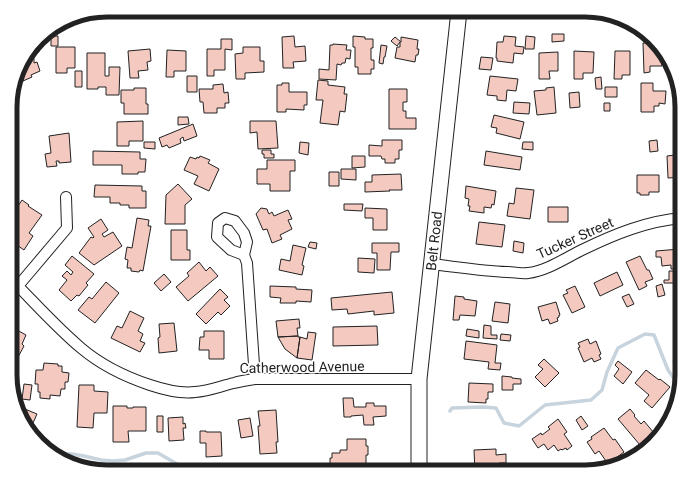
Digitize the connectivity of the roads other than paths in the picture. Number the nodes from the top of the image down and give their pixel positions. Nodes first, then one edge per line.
1 (458, 17) edge
2 (66, 197) dead end
3 (675, 218) edge
4 (244, 255) dead end
5 (431, 264) junction
6 (17, 280) edge
7 (17, 286) edge
8 (255, 379) junction
9 (419, 379) junction
10 (419, 465) edge

1 - 5 street, Belt Road
2 - 6 street
3 - 5 street, Tucker Street
4 - 8 street
5 - 9 street, Belt Road
7 - 8 street, Catherwood Avenue
8 - 9 street, Catherwood Avenue
9 - 10 street, Belt Road

